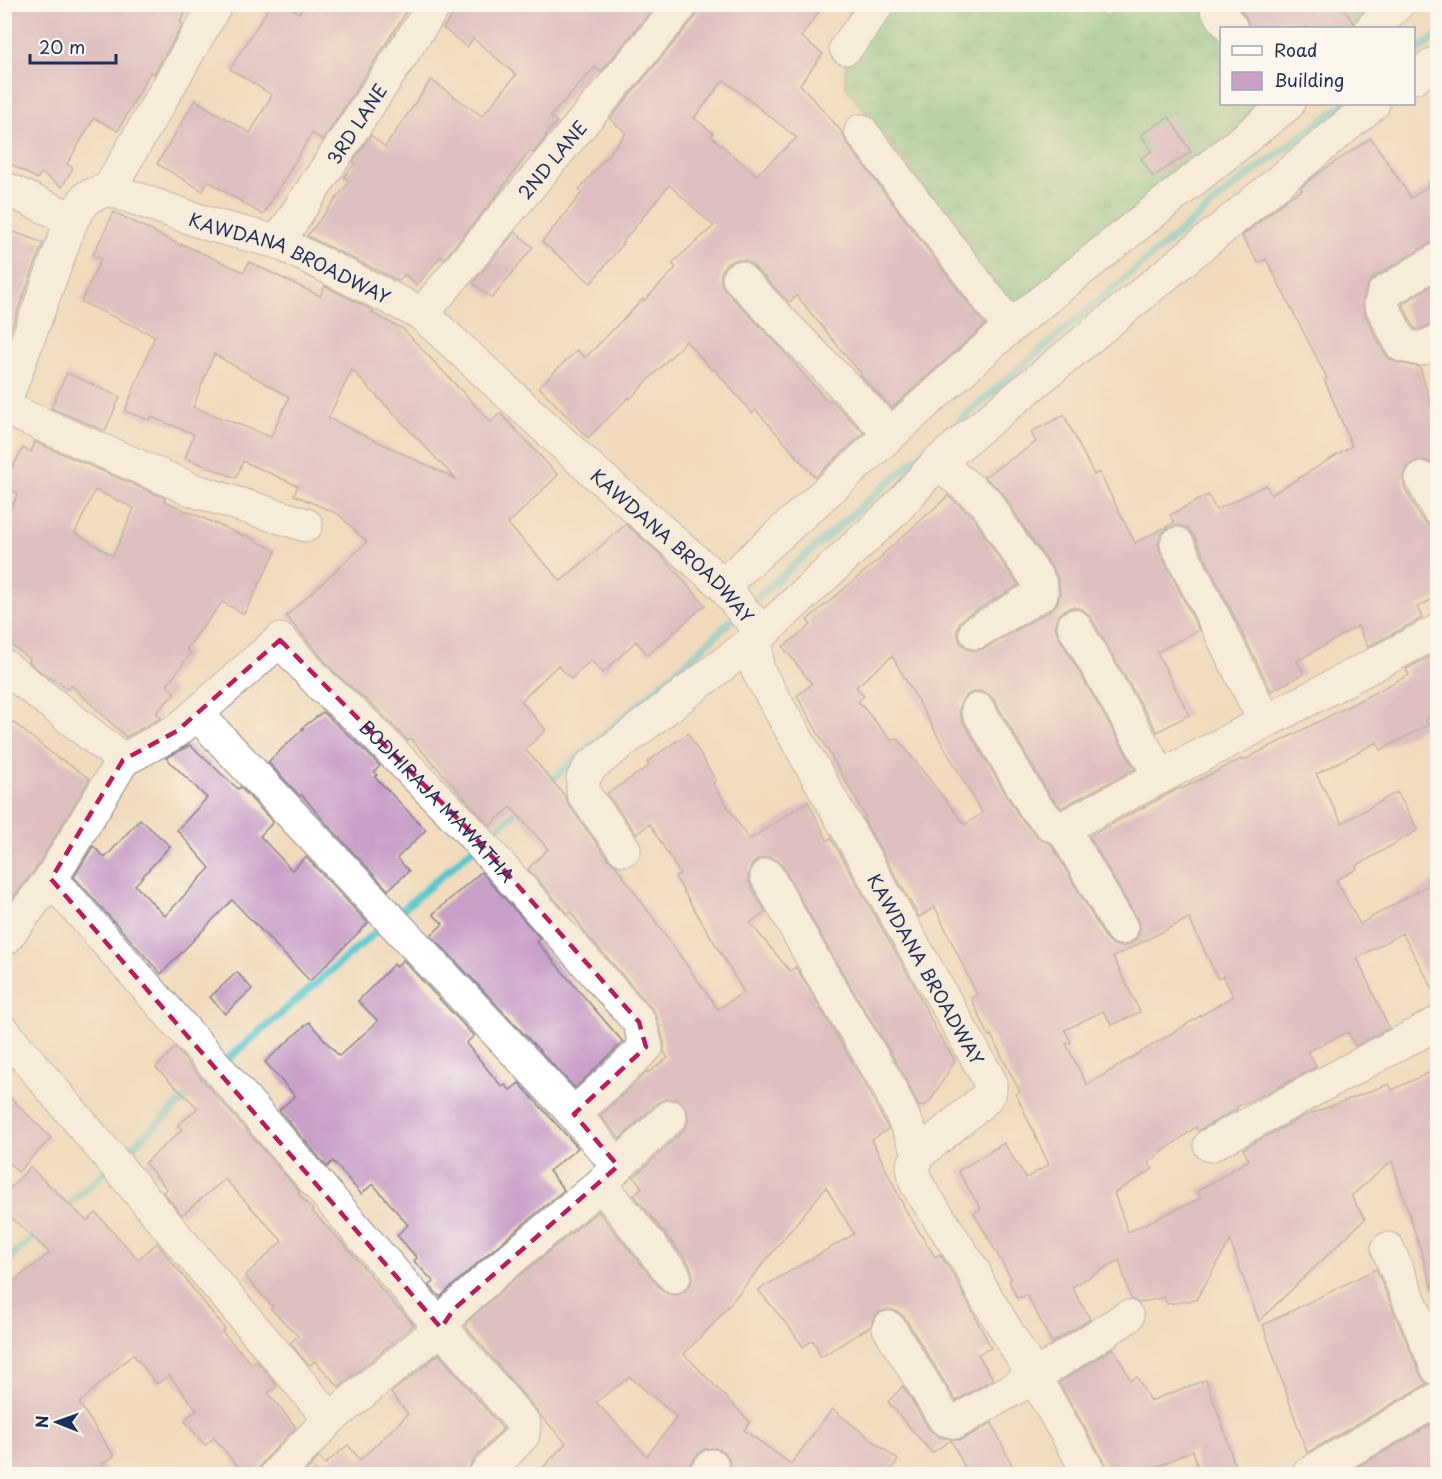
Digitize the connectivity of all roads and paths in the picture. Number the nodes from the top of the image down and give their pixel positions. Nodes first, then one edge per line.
1 (216, 4) edge
2 (435, 4) edge
3 (682, 4) edge
4 (878, 4) edge
5 (1398, 4) edge
6 (1373, 27) edge
7 (846, 48) dead end
8 (1437, 62) edge
9 (1415, 76) edge
10 (1286, 105) edge
11 (1372, 105) edge
12 (861, 131) dead end
13 (4, 188) edge
14 (109, 189) junction
15 (72, 219) junction
16 (278, 242) junction
17 (1437, 260) edge
18 (739, 278) dead end
19 (422, 314) junction
20 (1010, 327) junction
21 (1437, 342) edge
22 (4, 406) edge
23 (891, 434) junction
24 (937, 463) junction
25 (1422, 479) dead end
26 (1437, 508) edge
27 (306, 525) dead end
28 (1177, 544) dead end
29 (743, 612) junction
30 (1074, 626) dead end
31 (1437, 631) edge
32 (976, 632) dead end
33 (4, 666) edge
34 (978, 710) dead end
35 (197, 714) junction
36 (1265, 722) junction
37 (123, 760) junction
38 (1161, 777) junction
39 (1063, 828) junction
40 (624, 849) dead end
41 (767, 876) dead end
42 (51, 879) junction
43 (1120, 928) dead end
44 (4, 940) edge
45 (1437, 1023) edge
46 (4, 1032) edge
47 (574, 1114) junction
48 (670, 1117) dead end
49 (1210, 1145) dead end
50 (920, 1153) junction
51 (609, 1175) junction
52 (1388, 1249) dead end
53 (674, 1276) dead end
54 (1127, 1317) dead end
55 (441, 1328) junction
56 (889, 1328) dead end
57 (1437, 1369) edge
58 (1034, 1377) junction
59 (1437, 1399) edge
60 (330, 1419) junction
61 (277, 1474) edge
62 (486, 1474) edge
63 (1090, 1474) edge
64 (1308, 1474) edge

1 - 14 street
2 - 16 street, 3RD LANE
3 - 19 street, 2ND LANE
4 - 7 street
5 - 6 street
8 - 9 street
10 - 20 street
11 - 24 street
12 - 20 street
13 - 15 street
14 - 15 street
14 - 16 street, KAWDANA BROADWAY
15 - 22 street
16 - 19 street, KAWDANA BROADWAY
17 - 21 street
18 - 23 street
19 - 29 street, KAWDANA BROADWAY
20 - 23 street
22 - 27 street
23 - 29 street
24 - 29 street
24 - 32 street
25 - 26 street
28 - 36 street
29 - 40 street
29 - 50 street, KAWDANA BROADWAY
30 - 38 street
31 - 36 street
33 - 37 street
34 - 39 street
35 - 37 street, BODHIRAJA MAWATHA
35 - 47 street
35 - 47 street, BODHIRAJA MAWATHA
36 - 38 street
37 - 42 street
38 - 39 street
39 - 43 street
41 - 50 street
42 - 44 street
42 - 55 street
45 - 49 street
46 - 60 street
47 - 51 street
48 - 51 street
50 - 58 street
51 - 53 street
51 - 55 street
52 - 57 street
54 - 58 street
55 - 60 street
55 - 62 street
56 - 58 street
58 - 63 street
59 - 64 street
60 - 61 street

